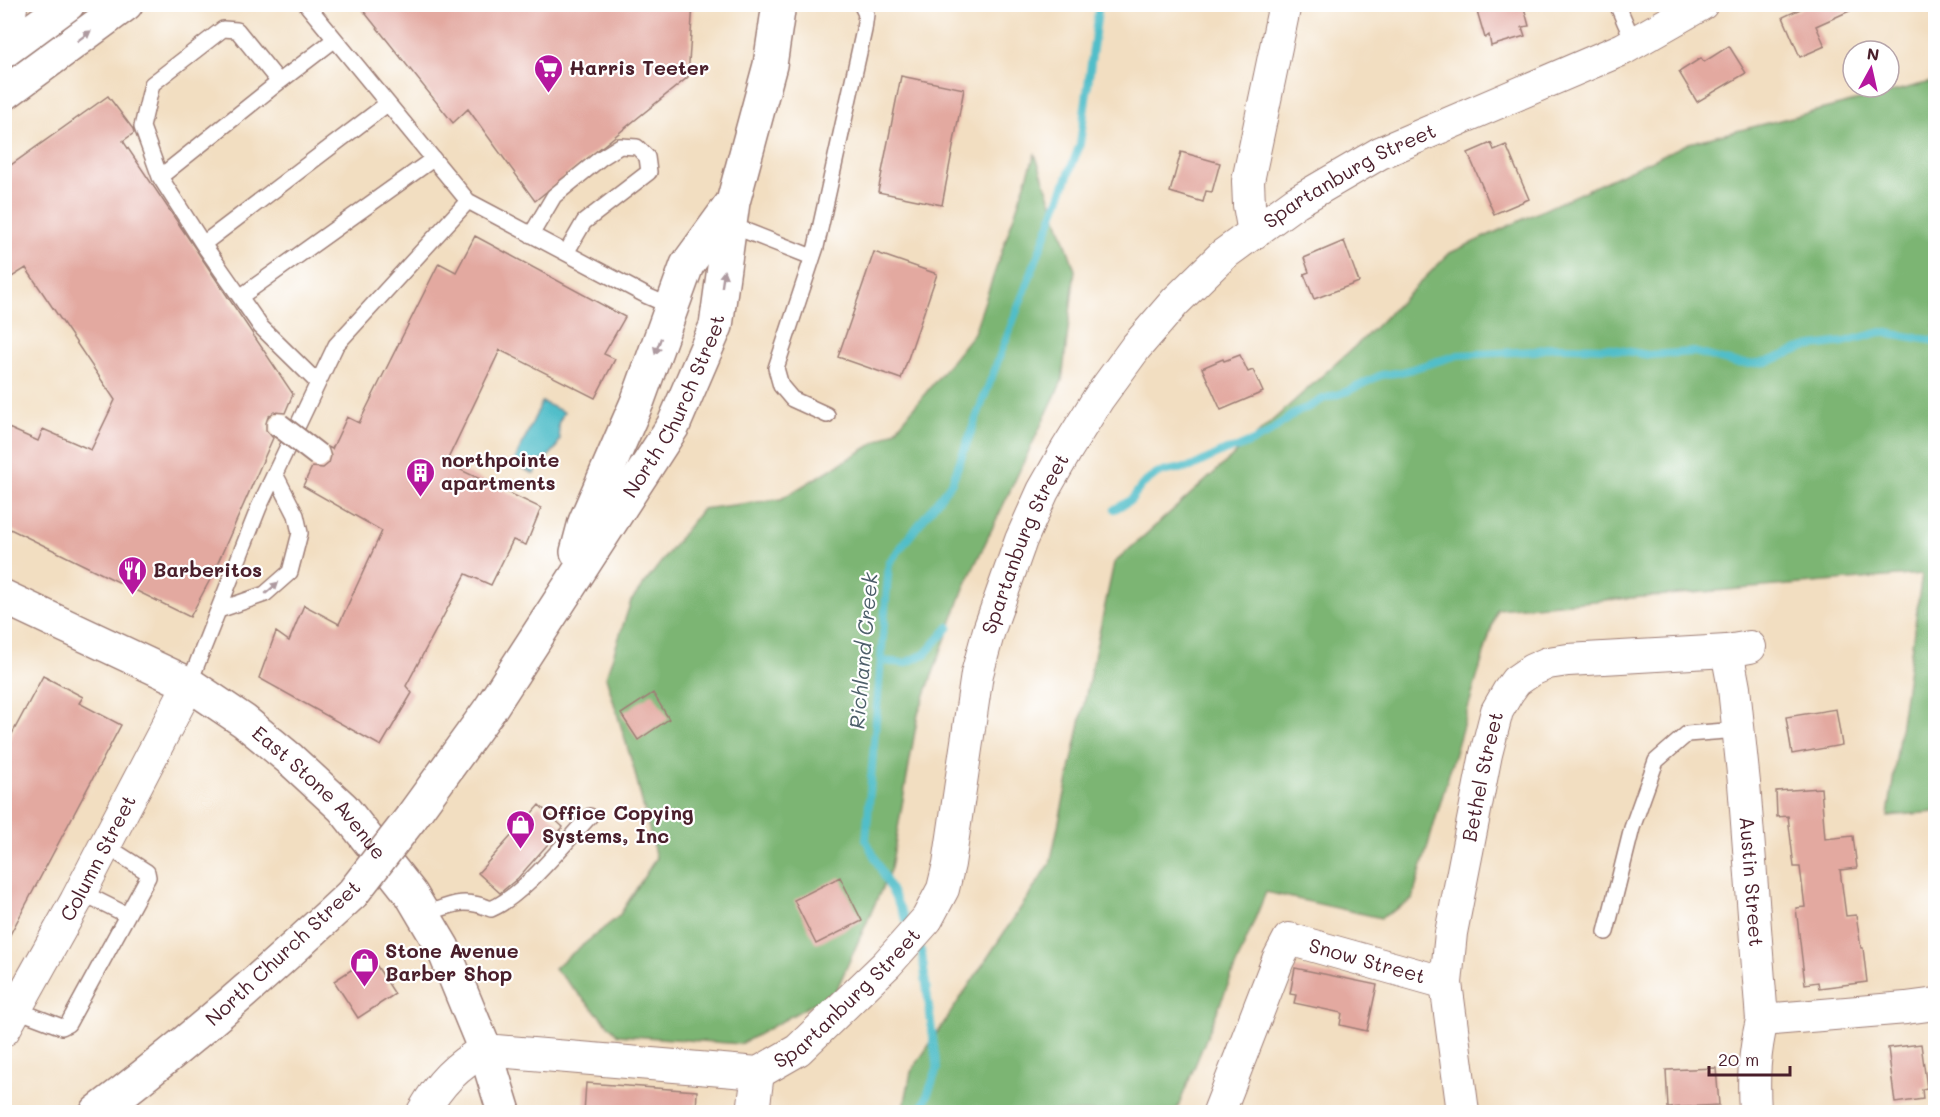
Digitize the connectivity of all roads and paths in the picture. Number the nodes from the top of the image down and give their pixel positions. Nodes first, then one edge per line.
1 (10, 4) edge
2 (68, 4) edge
3 (126, 4) edge
4 (306, 4) edge
5 (779, 4) edge
6 (861, 4) edge
7 (1285, 4) edge
8 (1617, 4) edge
9 (1702, 4) edge
10 (334, 40) junction
11 (1634, 43) junction
12 (5, 50) edge
13 (279, 82) junction
14 (4, 94) edge
15 (387, 104) junction
16 (433, 159) junction
17 (160, 177) junction
18 (468, 201) junction
19 (728, 216) junction
20 (1254, 233) junction
21 (531, 235) junction
22 (203, 244) junction
23 (566, 253) junction
24 (812, 257) junction
25 (240, 297) junction
26 (672, 307) junction
27 (318, 383) junction
28 (827, 415) dead end
29 (279, 425) dead end
30 (318, 455) dead end
31 (275, 474) junction
32 (626, 496) junction
33 (566, 591) junction
34 (4, 597) edge
35 (219, 610) junction
36 (1739, 649) joint
37 (189, 684) junction
38 (1738, 730) junction
39 (590, 816) dead end
40 (105, 845) junction
41 (81, 892) junction
42 (127, 915) junction
43 (423, 915) junction
44 (1606, 932) dead end
45 (1446, 983) junction
46 (1935, 1004) edge
47 (1762, 1020) junction
48 (8, 1023) edge
49 (485, 1050) junction
50 (758, 1073) junction
51 (97, 1113) edge
52 (423, 1113) edge
53 (504, 1113) edge
54 (753, 1113) edge
55 (1219, 1113) edge
56 (1463, 1113) edge
57 (1755, 1113) edge

1 - 12 street
2 - 12 main road
14 -> 3 main road
4 - 10 lane
5 - 19 main road, North Church Street
6 - 24 lane
7 - 20 street
8 - 11 lane
9 - 11 street, Spartanburg Street
10 - 13 lane
10 - 15 lane
11 - 20 street, Spartanburg Street
13 - 17 lane
13 - 17 lane
15 - 16 lane
15 - 22 lane
16 - 18 lane
16 - 25 lane
17 - 22 lane
18 - 21 lane
18 - 27 lane
19 - 24 lane
19 - 26 main road, North Church Street
32 -> 19 main road, North Church Street
20 - 50 street, Spartanburg Street
21 - 23 lane
21 - 23 lane
22 - 25 lane
23 - 26 lane
24 - 28 lane
25 - 27 lane
26 - 32 main road
26 -> 33 main road, North Church Street
27 - 31 lane
29 - 30 street, bridge
31 - 35 lane
35 -> 31 lane
32 - 33 main road, North Church Street
33 - 51 main road, North Church Street, bridge
34 - 37 main road, East Stone Avenue
35 - 37 lane
36 - 38 street, Austin Street
36 - 45 street, Bethel Street
37 - 40 street, Column Street
37 - 43 main road, East Stone Avenue
38 - 44 lane
38 - 47 street, Austin Street
39 - 43 lane
40 - 41 street, Column Street
40 - 42 lane
41 - 42 lane
41 - 48 street, Column Street
42 - 48 lane
43 - 49 main road, East Stone Avenue
45 - 55 street, Snow Street
45 - 56 street, Bethel Street
46 - 47 street
47 - 57 street, Austin Street
49 - 50 street, Spartanburg Street
49 - 52 street
49 - 53 main road, East Stone Avenue
50 - 54 street

